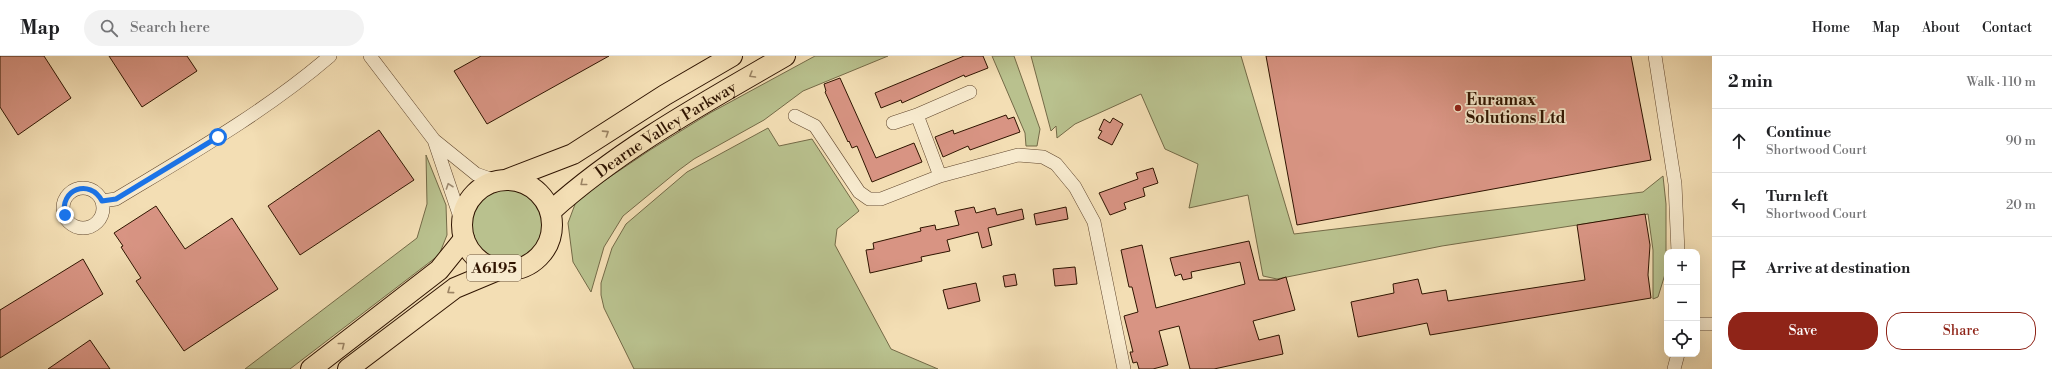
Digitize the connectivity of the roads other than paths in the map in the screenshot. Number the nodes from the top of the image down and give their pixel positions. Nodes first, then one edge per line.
1 (330, 56) edge
2 (370, 56) edge
3 (732, 56) edge
4 (785, 56) edge
5 (1655, 56) edge
6 (970, 92) dead end
7 (917, 115) junction
8 (796, 116) dead end
9 (893, 123) dead end
10 (434, 140) junction
11 (940, 176) junction
12 (502, 180) junction
13 (102, 201) dead end
14 (551, 210) junction
15 (463, 231) junction
16 (1678, 249) edge
17 (498, 270) junction
18 (1700, 324) edge
19 (1712, 324) edge
20 (1677, 357) edge
21 (311, 369) edge
22 (348, 369) edge
23 (1124, 369) edge
24 (1674, 369) edge

1 - 13 street
2 - 10 street
12 -> 3 highway, Dearne Valley Parkway / A6195
4 -> 14 highway, Dearne Valley Parkway
5 - 16 street
6 - 7 street
7 - 9 street
7 - 11 street
8 - 11 street
10 - 12 street
15 -> 10 street
11 - 23 street
12 - 14 highway
12 - 15 highway, A6195
14 - 17 highway, A6195
15 - 17 highway, A6195
21 -> 15 highway, A6195
17 -> 22 highway, A6195
18 - 19 street
20 - 24 street

